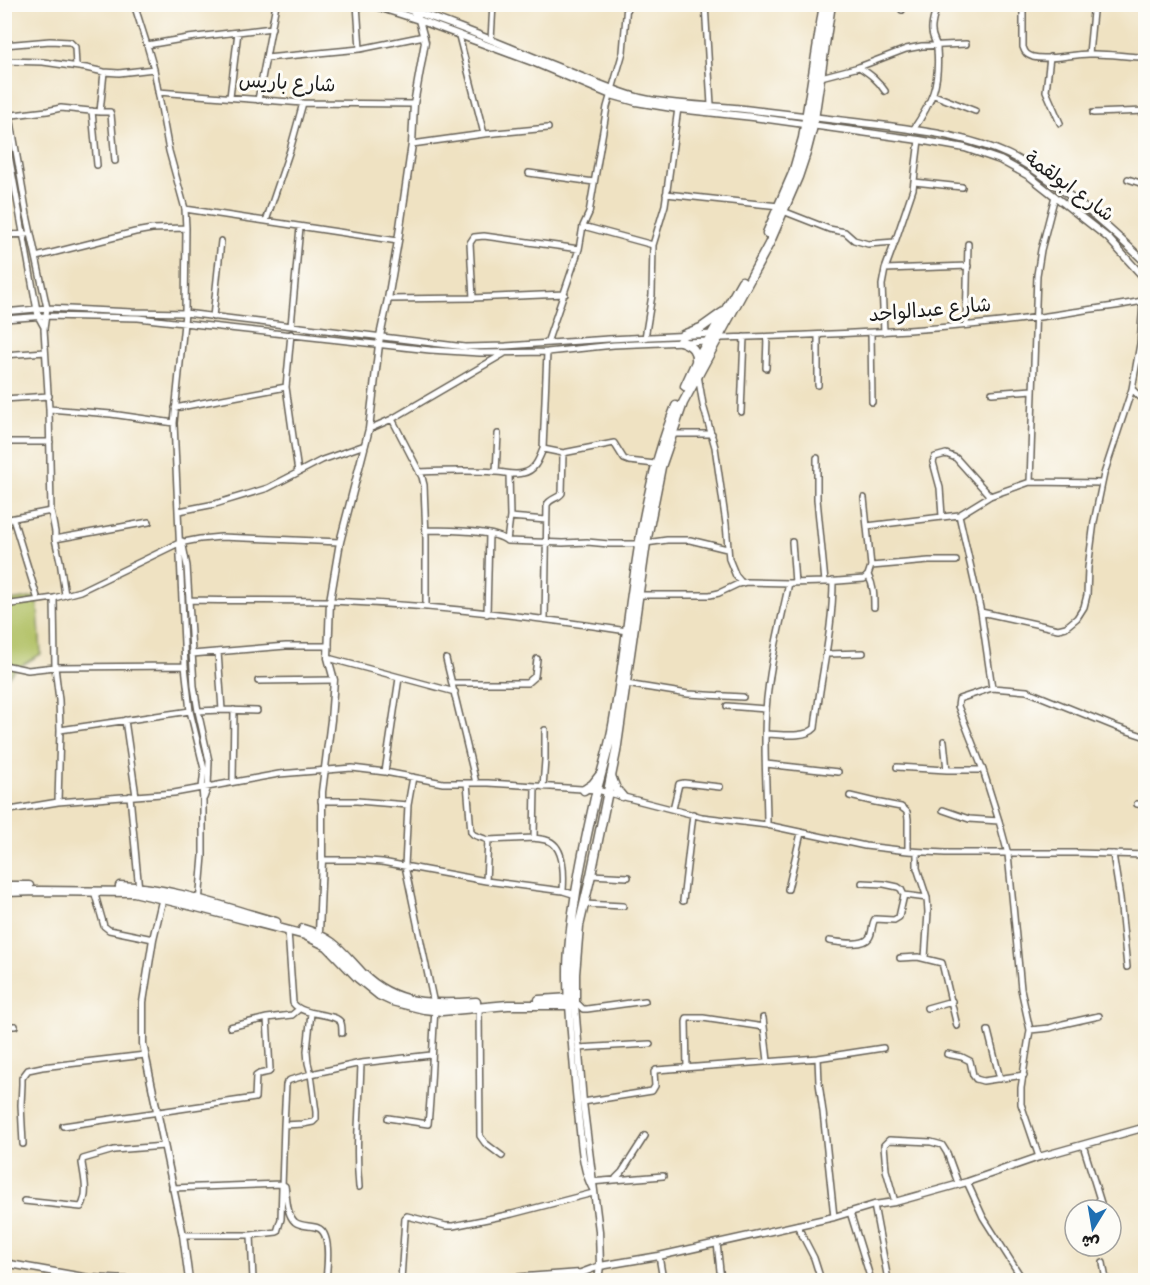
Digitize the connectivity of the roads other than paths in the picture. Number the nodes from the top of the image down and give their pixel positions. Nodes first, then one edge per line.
1 (134, 4) edge
2 (276, 4) edge
3 (357, 4) edge
4 (369, 4) edge
5 (390, 4) edge
6 (493, 4) edge
7 (627, 4) edge
8 (705, 4) edge
9 (824, 4) edge
10 (831, 4) edge
11 (1020, 4) edge
12 (412, 8) edge
13 (936, 8) dead end
14 (1093, 12) dead end
15 (419, 20) junction
16 (272, 28) junction
17 (238, 32) junction
18 (424, 36) junction
19 (459, 36) junction
20 (491, 40) junction
21 (966, 44) dead end
22 (4, 45) edge
23 (147, 45) junction
24 (937, 45) junction
25 (360, 49) junction
26 (1089, 54) junction
27 (1050, 57) junction
28 (1146, 57) edge
29 (266, 58) junction
30 (4, 61) edge
31 (76, 66) junction
32 (859, 67) junction
33 (153, 69) junction
34 (104, 72) junction
35 (821, 77) junction
36 (4, 81) edge
37 (885, 91) dead end
38 (158, 92) junction
39 (612, 92) junction
40 (934, 95) junction
41 (230, 98) junction
42 (258, 100) junction
43 (303, 103) junction
44 (414, 104) junction
45 (711, 105) junction
46 (679, 106) junction
47 (92, 111) junction
48 (975, 111) dead end
49 (1146, 111) edge
50 (100, 112) junction
51 (1093, 113) dead end
52 (7, 115) edge
53 (810, 121) junction
54 (1060, 123) dead end
55 (4, 127) edge
56 (548, 128) dead end
57 (913, 130) junction
58 (484, 134) junction
59 (919, 140) junction
60 (412, 144) junction
61 (115, 161) dead end
62 (96, 165) dead end
63 (529, 173) dead end
64 (1128, 178) dead end
65 (594, 182) junction
66 (914, 182) junction
67 (1146, 185) edge
68 (962, 187) dead end
69 (666, 194) junction
70 (1055, 196) junction
71 (185, 209) junction
72 (781, 209) junction
73 (266, 221) junction
74 (583, 226) junction
75 (300, 227) junction
76 (186, 228) junction
77 (24, 234) junction
78 (31, 234) junction
79 (4, 235) edge
80 (221, 241) dead end
81 (398, 241) junction
82 (895, 242) junction
83 (968, 244) dead end
84 (653, 245) junction
85 (579, 249) junction
86 (36, 257) junction
87 (1146, 263) edge
88 (968, 266) junction
89 (885, 269) junction
90 (1146, 280) edge
91 (565, 294) junction
92 (473, 298) junction
93 (388, 300) junction
94 (1144, 300) edge
95 (47, 308) junction
96 (37, 309) junction
97 (725, 310) junction
98 (4, 312) edge
99 (185, 313) junction
100 (38, 316) junction
101 (46, 316) junction
102 (213, 317) junction
103 (1035, 318) junction
104 (4, 319) edge
105 (184, 322) junction
106 (966, 325) junction
107 (291, 326) junction
108 (44, 329) junction
109 (884, 332) junction
110 (871, 333) junction
111 (291, 334) junction
112 (818, 335) junction
113 (715, 337) junction
114 (744, 337) junction
115 (767, 337) junction
116 (682, 338) junction
117 (380, 340) junction
118 (645, 340) junction
119 (547, 343) junction
120 (45, 352) junction
121 (507, 352) junction
122 (547, 352) junction
123 (4, 355) edge
124 (696, 362) junction
125 (766, 368) dead end
126 (698, 373) junction
127 (818, 385) dead end
128 (286, 387) junction
129 (1132, 389) junction
130 (1032, 390) junction
131 (992, 393) dead end
132 (49, 396) junction
133 (4, 399) edge
134 (1146, 400) edge
135 (872, 402) dead end
136 (175, 408) junction
137 (49, 409) junction
138 (741, 411) dead end
139 (392, 419) junction
140 (174, 423) junction
141 (369, 429) junction
142 (498, 434) dead end
143 (672, 434) junction
144 (712, 434) junction
145 (4, 442) edge
146 (50, 442) junction
147 (365, 445) junction
148 (543, 449) junction
149 (563, 453) junction
150 (817, 458) dead end
151 (656, 464) junction
152 (298, 472) junction
153 (419, 472) junction
154 (496, 472) junction
155 (509, 474) junction
156 (1030, 482) junction
157 (1102, 483) junction
158 (990, 496) junction
159 (864, 498) dead end
160 (179, 511) junction
161 (51, 512) junction
162 (959, 514) junction
163 (942, 516) junction
164 (510, 517) junction
165 (13, 519) junction
166 (4, 520) edge
167 (546, 520) junction
168 (149, 522) dead end
169 (867, 526) junction
170 (426, 530) junction
171 (489, 534) junction
172 (55, 539) junction
173 (507, 541) junction
174 (340, 542) junction
175 (792, 542) dead end
176 (181, 543) junction
177 (546, 543) junction
178 (642, 543) junction
179 (727, 549) junction
180 (956, 561) dead end
181 (871, 566) junction
182 (868, 575) junction
183 (833, 581) junction
184 (825, 582) junction
185 (742, 583) junction
186 (792, 583) junction
187 (65, 595) junction
188 (639, 595) junction
189 (54, 598) junction
190 (38, 600) junction
191 (190, 600) junction
192 (330, 601) junction
193 (4, 605) edge
194 (426, 607) junction
195 (874, 607) dead end
196 (981, 612) junction
197 (487, 614) junction
198 (545, 619) junction
199 (627, 630) junction
200 (329, 646) junction
201 (218, 652) junction
202 (863, 653) dead end
203 (192, 654) junction
204 (827, 654) junction
205 (328, 658) junction
206 (446, 659) dead end
207 (537, 659) dead end
208 (4, 665) edge
209 (185, 666) junction
210 (55, 668) junction
211 (399, 678) junction
212 (334, 680) junction
213 (258, 681) dead end
214 (453, 683) junction
215 (626, 684) junction
216 (992, 688) junction
217 (455, 692) junction
218 (743, 697) dead end
219 (727, 706) dead end
220 (766, 709) junction
221 (222, 710) junction
222 (234, 710) junction
223 (190, 711) junction
224 (198, 711) junction
225 (257, 711) dead end
226 (125, 720) junction
227 (60, 730) junction
228 (544, 730) dead end
229 (765, 734) junction
230 (1146, 736) edge
231 (944, 741) dead end
232 (766, 764) junction
233 (897, 767) dead end
234 (324, 770) junction
235 (946, 770) junction
236 (983, 770) junction
237 (385, 772) junction
238 (602, 772) junction
239 (838, 772) dead end
240 (611, 776) junction
241 (413, 777) junction
242 (234, 782) junction
243 (467, 783) junction
244 (476, 783) junction
245 (536, 786) junction
246 (543, 787) junction
247 (720, 787) dead end
248 (205, 788) junction
249 (584, 790) junction
250 (597, 790) junction
251 (607, 792) junction
252 (133, 796) junction
253 (622, 796) junction
254 (850, 796) dead end
255 (321, 801) junction
256 (58, 802) junction
257 (1137, 804) dead end
258 (408, 805) junction
259 (1146, 805) edge
260 (673, 809) junction
261 (943, 810) dead end
262 (4, 811) edge
263 (693, 814) junction
264 (999, 821) junction
265 (767, 825) junction
266 (801, 833) junction
267 (534, 838) junction
268 (488, 840) junction
269 (908, 851) junction
270 (917, 852) junction
271 (1008, 854) junction
272 (1113, 854) junction
273 (1146, 855) edge
274 (322, 860) junction
275 (405, 866) junction
276 (591, 874) junction
277 (628, 877) dead end
278 (486, 881) junction
279 (862, 884) dead end
280 (4, 886) edge
281 (788, 889) dead end
282 (139, 890) junction
283 (94, 891) junction
284 (563, 891) junction
285 (4, 892) edge
286 (164, 895) junction
287 (576, 895) junction
288 (904, 895) junction
289 (927, 898) junction
290 (683, 901) dead end
291 (198, 903) junction
292 (584, 904) junction
293 (623, 906) dead end
294 (288, 931) junction
295 (317, 937) junction
296 (153, 939) junction
297 (829, 941) dead end
298 (900, 958) dead end
299 (925, 958) junction
300 (1127, 968) dead end
301 (572, 1001) junction
302 (645, 1001) dead end
303 (952, 1001) junction
304 (479, 1006) junction
305 (435, 1007) junction
306 (927, 1008) dead end
307 (299, 1009) junction
308 (311, 1013) junction
309 (1099, 1016) dead end
310 (267, 1018) junction
311 (763, 1018) dead end
312 (4, 1026) edge
313 (15, 1026) dead end
314 (957, 1026) dead end
315 (230, 1027) dead end
316 (764, 1028) junction
317 (1030, 1030) junction
318 (988, 1031) dead end
319 (342, 1033) dead end
320 (650, 1044) dead end
321 (578, 1048) junction
322 (883, 1048) dead end
323 (145, 1054) junction
324 (947, 1054) dead end
325 (431, 1055) junction
326 (818, 1058) junction
327 (768, 1061) junction
328 (361, 1063) junction
329 (687, 1068) junction
330 (311, 1074) junction
331 (1024, 1075) junction
332 (1000, 1078) junction
333 (583, 1102) junction
334 (156, 1112) junction
335 (388, 1118) dead end
336 (284, 1125) junction
337 (63, 1126) dead end
338 (1146, 1127) edge
339 (645, 1136) dead end
340 (23, 1144) dead end
341 (1083, 1145) junction
342 (164, 1146) junction
343 (502, 1156) dead end
344 (1039, 1157) junction
345 (663, 1176) dead end
346 (614, 1179) junction
347 (591, 1182) junction
348 (968, 1182) junction
349 (958, 1184) junction
350 (282, 1185) junction
351 (359, 1187) dead end
352 (172, 1188) junction
353 (593, 1192) junction
354 (1099, 1198) edge
355 (24, 1201) dead end
356 (895, 1202) junction
357 (874, 1205) junction
358 (850, 1212) junction
359 (834, 1217) junction
360 (797, 1225) junction
361 (183, 1235) junction
362 (251, 1235) junction
363 (717, 1242) junction
364 (659, 1256) junction
365 (4, 1263) edge
366 (1104, 1263) dead end
367 (600, 1266) junction
368 (128, 1281) edge
369 (189, 1281) edge
370 (254, 1281) edge
371 (326, 1281) edge
372 (401, 1281) edge
373 (482, 1281) edge
374 (598, 1281) edge
375 (663, 1281) edge
376 (721, 1281) edge
377 (821, 1281) edge
378 (871, 1281) edge
379 (888, 1281) edge
380 (1023, 1281) edge
381 (1106, 1281) edge

1 - 23 street
2 - 16 street
3 - 25 street
4 - 15 street
5 - 12 street
6 - 20 street
7 - 39 street
8 - 45 street
9 - 53 main road
10 - 35 main road
11 - 27 street
12 - 15 street
12 - 20 street
13 - 24 street
14 - 26 street
15 - 18 street
15 - 19 street
16 - 17 street
16 - 29 street
17 - 23 street
17 - 41 street
18 - 25 street
18 - 44 street
19 - 39 street
19 - 58 street
20 - 39 street
21 - 24 street
22 - 31 street
23 - 33 street
24 - 32 street
24 - 40 street
25 - 29 street
26 - 27 street
26 - 28 street
27 - 54 street
29 - 42 street
30 - 31 street
31 - 34 street
32 - 35 street
32 - 37 street
33 - 34 street
33 - 38 street
34 - 50 street
35 - 53 main road
36 - 52 street
38 - 41 street, شارع باريس
38 - 71 street
39 - 46 street
39 - 65 street
40 - 48 street
40 - 57 street
41 - 42 street, شارع باريس
42 - 43 street, شارع باريس
43 - 44 street, شارع باريس
43 - 73 street
44 - 60 street
45 - 46 street
45 - 53 street
46 - 53 street
46 - 69 street
47 - 50 street
47 - 52 street
47 - 62 street
49 - 51 street
50 - 61 street
52 - 78 street
53 - 57 street, شارع ابولقمة
53 - 59 street, شارع ابولقمة
53 - 72 main road
55 - 77 street
56 - 58 street
57 - 87 street, شارع ابولقمة
58 - 60 street
59 - 66 street
59 - 70 street, شارع ابولقمة
60 - 81 street
63 - 65 street
64 - 67 street
65 - 74 street
66 - 68 street
66 - 82 street
69 - 72 street
69 - 84 street
70 - 90 street, شارع ابولقمة
70 - 103 street
71 - 73 street
71 - 76 street
72 - 82 street
72 - 97 main road
72 - 113 main road
73 - 75 street
74 - 84 street
74 - 85 street
75 - 81 street
75 - 107 street
76 - 86 street
76 - 99 street
77 - 78 street
77 - 79 street
77 - 96 street
78 - 86 street
80 - 102 street
81 - 93 street
82 - 89 street
83 - 88 street
84 - 118 street
85 - 91 street
85 - 92 street
86 - 95 street
88 - 89 street
88 - 106 street
89 - 109 street
91 - 92 street
91 - 119 street
92 - 93 street
93 - 117 street
94 - 103 street, شارع عبدالواحد
94 - 129 street
95 - 96 street
95 - 99 street
95 - 101 street
96 - 98 street
96 - 100 street
97 - 113 main road
97 - 116 main road
99 - 102 street
99 - 105 street
100 - 101 street
100 - 104 street
100 - 108 street
101 - 105 street
101 - 108 street
102 - 107 street
103 - 106 street, شارع عبدالواحد
103 - 130 street
105 - 111 street
105 - 136 street
106 - 109 street, شارع عبدالواحد
107 - 117 street
108 - 120 street
109 - 110 street, شارع عبدالواحد
110 - 112 street, شارع عبدالواحد
110 - 135 street
111 - 117 street
111 - 128 street
112 - 115 street, شارع عبدالواحد
112 - 127 street
113 - 114 street, شارع عبدالواحد
113 - 116 street, شارع عبدالواحد
113 - 124 main road
113 - 126 main road
114 - 115 street, شارع عبدالواحد
114 - 138 street
115 - 125 street
116 - 118 street, شارع عبدالواحد
116 - 124 main road
117 - 119 street
117 - 121 street
117 - 141 street
118 - 119 street
118 - 122 street
120 - 123 street
120 - 132 street
121 - 122 street
121 - 139 street
122 - 148 street
124 - 151 main road
126 - 143 main road
126 - 144 street
128 - 136 street
128 - 152 street
129 - 134 street
129 - 157 street
130 - 131 street
130 - 156 street
132 - 133 street
132 - 137 street
136 - 140 street
137 - 140 street
137 - 146 street
139 - 141 street
139 - 153 street
140 - 160 street
141 - 147 street
142 - 154 street
143 - 144 street
143 - 178 main road
144 - 179 street
145 - 146 street
146 - 161 street
147 - 152 street
147 - 174 street
148 - 149 street
148 - 155 street
149 - 151 street
149 - 167 street
150 - 184 street
151 - 178 main road
152 - 160 street
153 - 154 street
153 - 170 street
154 - 155 street
155 - 164 street
156 - 157 street
156 - 158 street
157 - 196 street
158 - 162 street
158 - 163 street
159 - 169 street
160 - 176 street
161 - 165 street
161 - 172 street
162 - 163 street
162 - 196 street
163 - 169 street
164 - 167 street
164 - 173 street
165 - 166 street
165 - 190 street
167 - 177 street
168 - 172 street
169 - 181 street
170 - 171 street
170 - 194 street
171 - 173 street
171 - 197 street
172 - 187 street
173 - 177 street
174 - 176 street
174 - 192 street
175 - 186 street
176 - 187 street
176 - 191 street
176 - 209 street
177 - 178 street
177 - 198 street
178 - 179 street
178 - 188 main road
178 - 199 main road
179 - 185 street
180 - 181 street
181 - 182 street
182 - 183 street
182 - 195 street
183 - 184 street
183 - 204 street
184 - 186 street
185 - 186 street
185 - 188 street
186 - 220 street
187 - 189 street
188 - 215 main road
189 - 190 street
189 - 210 street
190 - 193 street
191 - 192 street
191 - 203 street
192 - 194 street
192 - 200 street
194 - 197 street
196 - 216 street
197 - 198 street
198 - 199 street
199 - 238 main road
200 - 201 street
200 - 205 street
201 - 203 street
201 - 221 street
202 - 204 street
203 - 224 street
204 - 229 street
205 - 211 street
205 - 212 street
206 - 214 street
207 - 214 street
208 - 210 street
209 - 210 street
209 - 223 street
210 - 227 street
211 - 217 street
211 - 237 street
212 - 213 street
212 - 234 street
214 - 217 street
215 - 218 street
215 - 240 main road
216 - 230 street
216 - 236 street
217 - 244 street
219 - 220 street
220 - 229 street
221 - 222 street
221 - 224 street
222 - 225 street
222 - 242 street
223 - 226 street
223 - 248 street
224 - 248 street
226 - 227 street
226 - 252 street
227 - 256 street
228 - 246 street
229 - 232 street
231 - 235 street
232 - 239 street
232 - 265 street
233 - 235 street
234 - 237 street
234 - 242 street
234 - 255 street
235 - 236 street
236 - 264 street
237 - 241 street
238 - 249 main road
238 - 250 main road
240 - 251 main road
240 - 253 main road
241 - 243 street
241 - 258 street
242 - 248 street
243 - 244 street
243 - 268 street
244 - 245 street
245 - 246 street
245 - 267 street
246 - 249 street
247 - 260 street
248 - 252 street
248 - 291 street
249 - 250 street
250 - 251 street
250 - 287 main road
251 - 253 street
251 - 276 main road
252 - 256 street
252 - 282 street
253 - 260 street
254 - 269 street
255 - 258 street
255 - 274 street
256 - 262 street
257 - 259 street
258 - 275 street
260 - 263 street
261 - 264 street
263 - 265 street
263 - 290 street
264 - 271 street
265 - 266 street
266 - 269 street
266 - 281 street
267 - 268 street
267 - 284 street
268 - 278 street
269 - 270 street
270 - 271 street
270 - 289 street
271 - 272 street
271 - 317 street
272 - 273 street
272 - 300 street
274 - 275 street
274 - 295 street
275 - 278 street
275 - 305 street
276 - 277 street
276 - 292 main road
278 - 284 street
279 - 288 street
280 - 282 main road
282 - 283 main road
282 - 286 main road
283 - 285 main road
283 - 296 street
284 - 287 street
286 - 291 main road
286 - 296 street
287 - 301 main road
288 - 289 street
288 - 297 street
289 - 299 street
291 - 294 main road
291 - 295 main road
292 - 293 street
292 - 301 main road
294 - 295 main road
294 - 307 street
295 - 305 main road
296 - 323 street
298 - 299 street
299 - 303 street
301 - 302 street
301 - 304 main road
301 - 305 main road
301 - 321 street
301 - 347 street
303 - 306 street
303 - 314 street
304 - 305 main road
304 - 343 street
305 - 325 street
307 - 308 street
307 - 310 street
308 - 319 street
308 - 330 street
309 - 317 street
310 - 315 street
310 - 334 street
311 - 316 street
312 - 313 street
316 - 327 street
316 - 329 street
317 - 331 street
318 - 332 street
320 - 321 street
321 - 333 street
322 - 326 street
323 - 334 street
323 - 340 street
324 - 332 street
325 - 328 street
325 - 335 street
326 - 327 street
326 - 359 street
327 - 329 street
328 - 330 street
328 - 351 street
329 - 333 street
330 - 336 street
330 - 336 street
331 - 332 street
331 - 344 street
333 - 347 street
334 - 337 street
334 - 342 street
336 - 350 street
338 - 341 street
339 - 346 street
341 - 344 street
341 - 354 street
342 - 352 street
342 - 355 street
344 - 348 street
345 - 346 street
346 - 347 street
347 - 353 street
348 - 349 street
348 - 380 street
349 - 356 street
349 - 356 street
350 - 352 street
350 - 362 street
350 - 371 street
352 - 361 street
353 - 367 street
353 - 372 street
356 - 357 street
357 - 358 street
357 - 379 street
358 - 359 street
358 - 378 street
359 - 360 street
360 - 363 street
360 - 377 street
361 - 362 street
361 - 369 street
362 - 370 street
363 - 364 street
363 - 376 street
364 - 367 street
364 - 375 street
365 - 368 street
366 - 381 street
367 - 373 street
367 - 374 street

